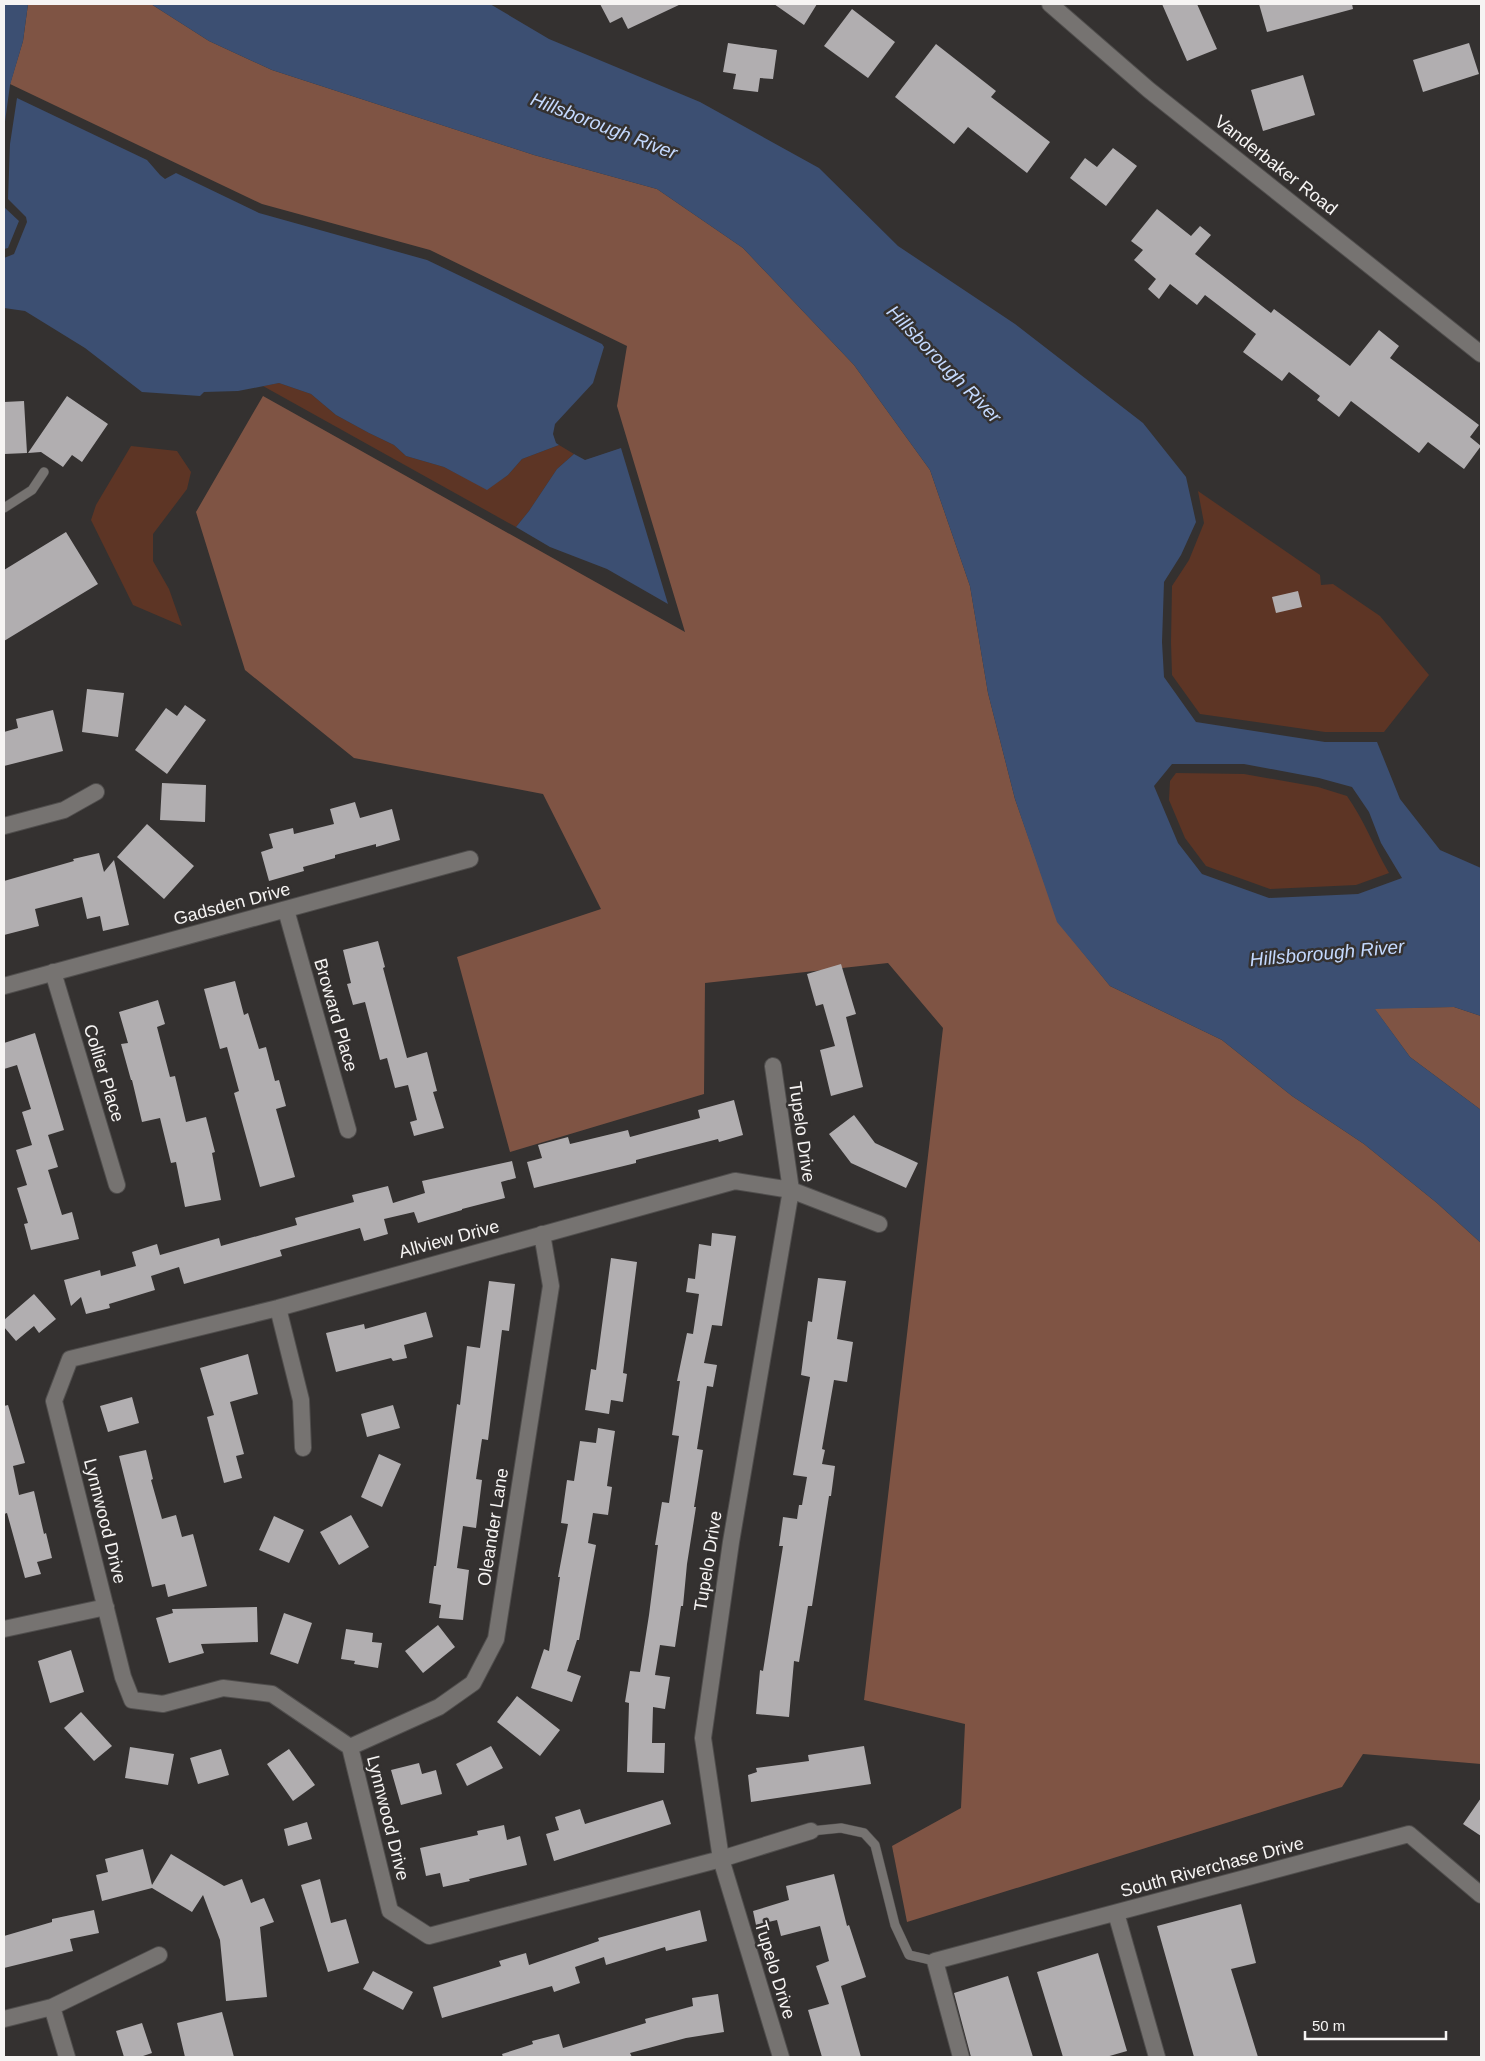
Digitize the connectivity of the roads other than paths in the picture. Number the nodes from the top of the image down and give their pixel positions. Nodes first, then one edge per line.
1 (1053, 5) edge
2 (1481, 354) edge
3 (44, 472) dead end
4 (4, 508) edge
5 (96, 792) dead end
6 (4, 826) edge
7 (470, 859) dead end
8 (286, 910) junction
9 (53, 972) junction
10 (4, 986) edge
11 (773, 1066) dead end
12 (348, 1130) dead end
13 (117, 1185) dead end
14 (791, 1190) junction
15 (879, 1224) dead end
16 (542, 1234) junction
17 (278, 1308) junction
18 (54, 1401) joint
19 (303, 1448) dead end
20 (106, 1607) junction
21 (4, 1629) edge
22 (350, 1747) junction
23 (811, 1832) joint
24 (721, 1859) junction
25 (1481, 1895) edge
26 (1116, 1913) junction
27 (159, 1955) dead end
28 (935, 1961) junction
29 (52, 2007) junction
30 (4, 2019) edge
31 (777, 2056) edge
32 (67, 2057) edge
33 (961, 2057) edge
34 (1157, 2057) edge

1 - 2 street, Vanderbaker Road
3 - 4 lane
5 - 6 street
7 - 8 street, Gadsden Drive
8 - 9 street, Gadsden Drive
8 - 12 street, Broward Place
9 - 10 street, Gadsden Drive
9 - 13 street, Collier Place
11 - 14 street, Tupelo Drive
14 - 15 street, Allview Drive
14 - 16 street, Allview Drive
14 - 24 street, Tupelo Drive
16 - 17 street, Allview Drive
16 - 22 street, Oleander Lane
17 - 18 street, Allview Drive
17 - 19 street
18 - 20 street, Lynnwood Drive
20 - 21 street
20 - 22 street, Lynnwood Drive
22 - 24 street, Lynnwood Drive
23 - 24 street, Lynnwood Drive
23 - 28 lane
24 - 31 street, Tupelo Drive
25 - 26 street, South Riverchase Drive
26 - 28 street, South Riverchase Drive
26 - 34 street
27 - 29 street
28 - 33 street
29 - 30 street
29 - 32 street

